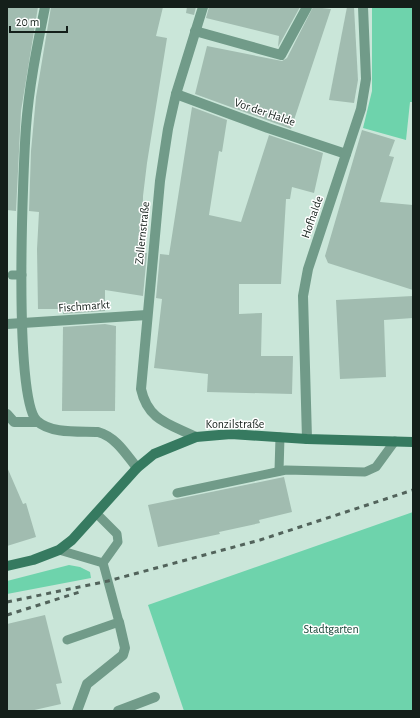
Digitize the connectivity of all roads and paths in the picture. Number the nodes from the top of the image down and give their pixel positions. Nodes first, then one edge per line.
1 (45, 7) edge
2 (203, 7) edge
3 (307, 7) edge
4 (363, 7) edge
5 (195, 31) junction
6 (176, 94) junction
7 (346, 154) junction
8 (147, 315) junction
9 (22, 323) junction
10 (7, 324) edge
11 (7, 414) edge
12 (37, 422) junction
13 (196, 437) junction
14 (280, 437) junction
15 (306, 439) junction
16 (395, 441) junction
17 (413, 442) edge
18 (138, 468) junction
19 (280, 471) junction
20 (177, 493) dead end
21 (96, 513) junction
22 (59, 550) junction
23 (103, 563) junction
24 (7, 566) edge
25 (119, 622) junction
26 (67, 640) dead end
27 (155, 698) dead end
28 (77, 711) edge
29 (118, 711) edge

1 - 9 street
2 - 5 street, Zollernstraße
3 - 5 street
4 - 7 street, Hofhalde
5 - 6 street, Zollernstraße
6 - 7 street, Vor der Halde
6 - 8 street, Zollernstraße
7 - 15 street, Hofhalde
8 - 9 street, Fischmarkt
8 - 13 street, Zollernstraße
9 - 10 street, Fischmarkt
9 - 12 street
11 - 12 street
12 - 18 street
13 - 14 street, Konzilstraße
13 - 18 street, Konzilstraße
14 - 15 street, Konzilstraße
14 - 19 lane
15 - 16 street, Konzilstraße
16 - 17 street, Konzilstraße
16 - 19 lane
18 - 21 street, Konzilstraße
19 - 20 lane
21 - 22 street, Konzilstraße
21 - 23 lane
22 - 23 lane
22 - 24 street, Konzilstraße
23 - 25 lane
25 - 26 lane
25 - 28 street
27 - 29 street

